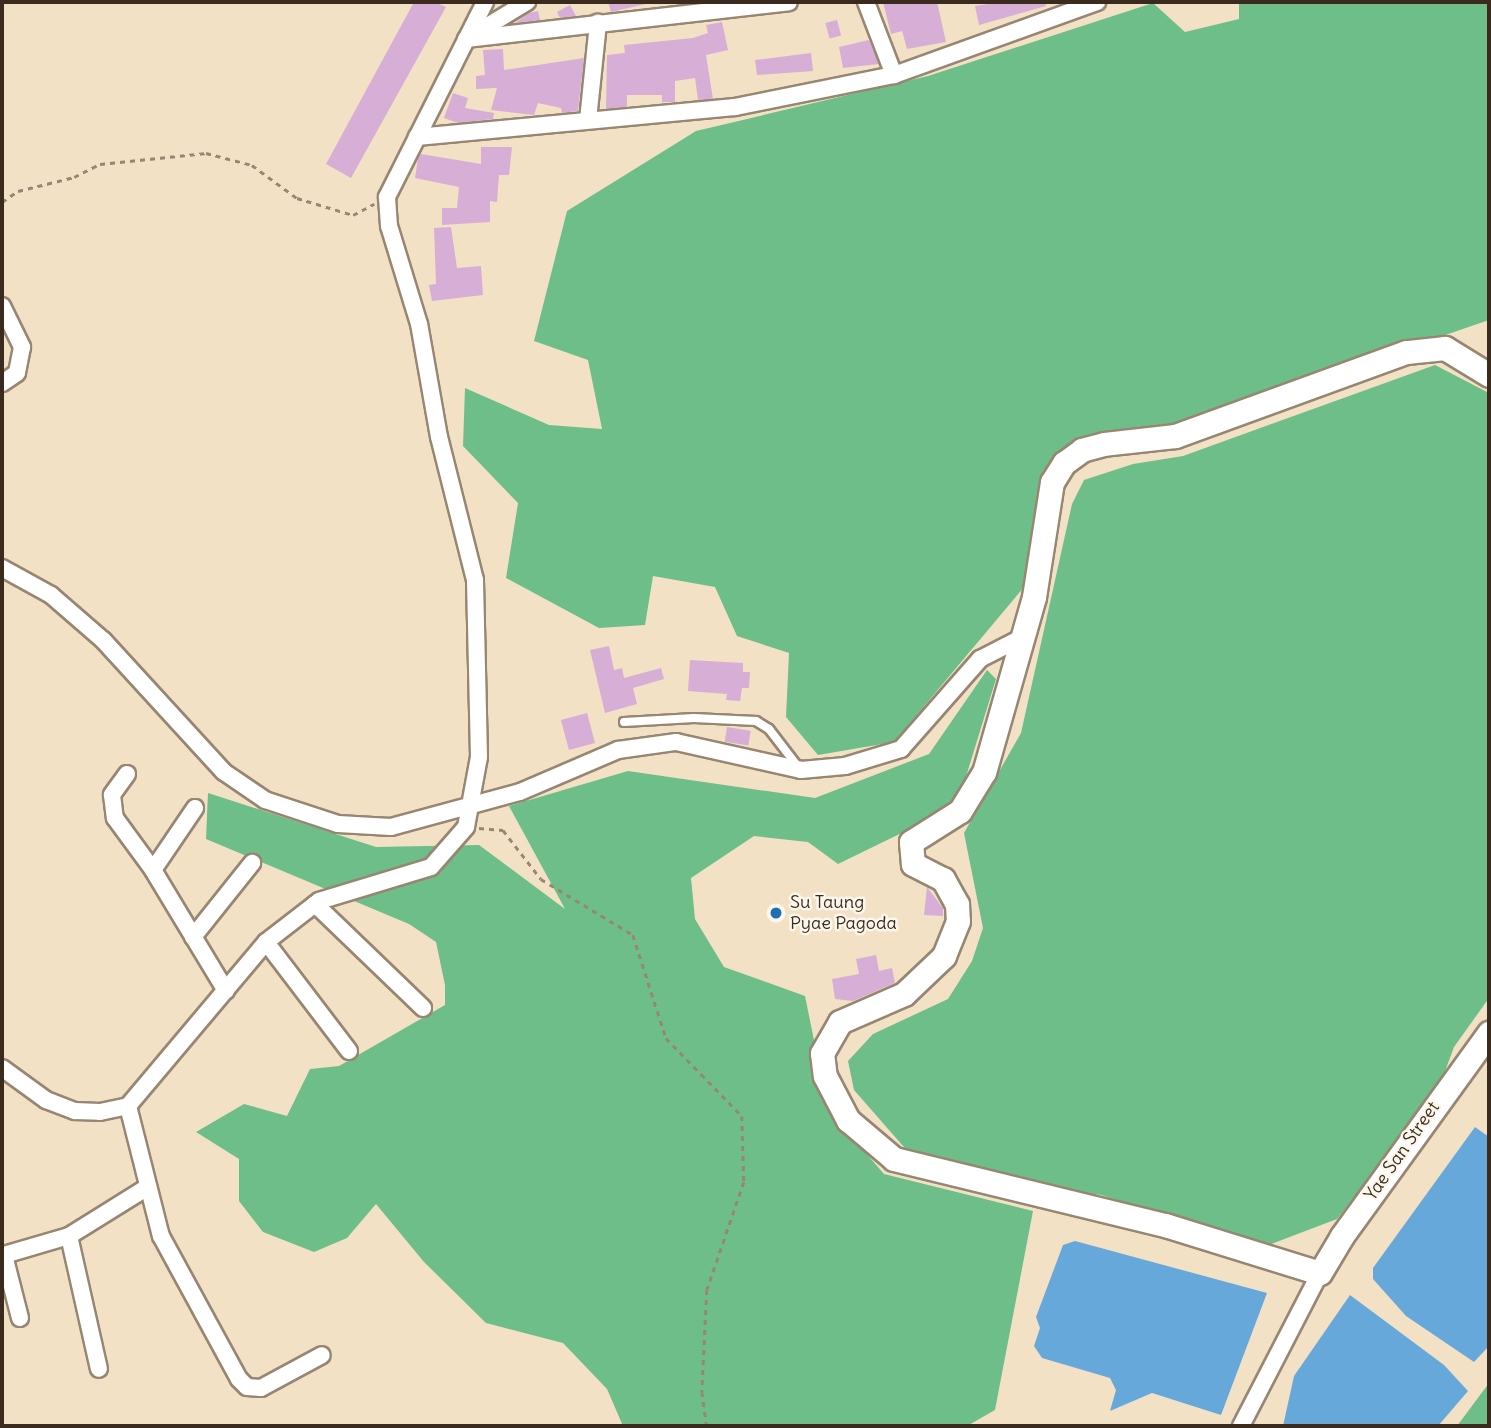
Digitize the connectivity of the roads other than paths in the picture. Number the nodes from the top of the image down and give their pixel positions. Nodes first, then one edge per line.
1 (485, 2) edge
2 (527, 2) edge
3 (689, 2) edge
4 (789, 2) edge
5 (866, 2) edge
6 (1097, 2) edge
7 (665, 15) junction
8 (598, 23) junction
9 (466, 39) junction
10 (894, 75) junction
11 (588, 120) junction
12 (417, 137) junction
13 (2, 306) edge
14 (1489, 375) edge
15 (2, 383) edge
16 (2, 568) edge
17 (1023, 637) junction
18 (624, 722) dead end
19 (801, 770) junction
20 (127, 774) dead end
21 (469, 806) junction
22 (195, 808) dead end
23 (252, 863) dead end
24 (153, 870) junction
25 (314, 904) junction
26 (193, 937) junction
27 (266, 942) junction
28 (226, 991) junction
29 (423, 1008) dead end
30 (1489, 1033) edge
31 (349, 1051) dead end
32 (2, 1068) edge
33 (128, 1106) junction
34 (146, 1188) junction
35 (69, 1236) junction
36 (1320, 1273) junction
37 (20, 1318) dead end
38 (322, 1354) dead end
39 (99, 1369) dead end
40 (1241, 1426) edge

1 - 9 street
2 - 9 street
3 - 7 street
4 - 7 street
5 - 10 street
6 - 10 street
7 - 8 street
8 - 9 street
8 - 11 street
9 - 12 street
10 - 11 street
11 - 12 street
12 - 21 street
13 - 15 street
14 - 17 main road
16 - 21 street
17 - 19 street
17 - 36 main road
18 - 19 lane
19 - 21 street
20 - 24 street
21 - 25 street
22 - 24 street
23 - 26 street
24 - 26 street
25 - 27 street
25 - 29 street
26 - 28 street
27 - 28 street
27 - 31 street
28 - 33 street
30 - 36 main road, Yae San Street
32 - 33 street
33 - 34 street
34 - 35 street
34 - 38 street
35 - 37 street
35 - 39 street
36 - 40 street

